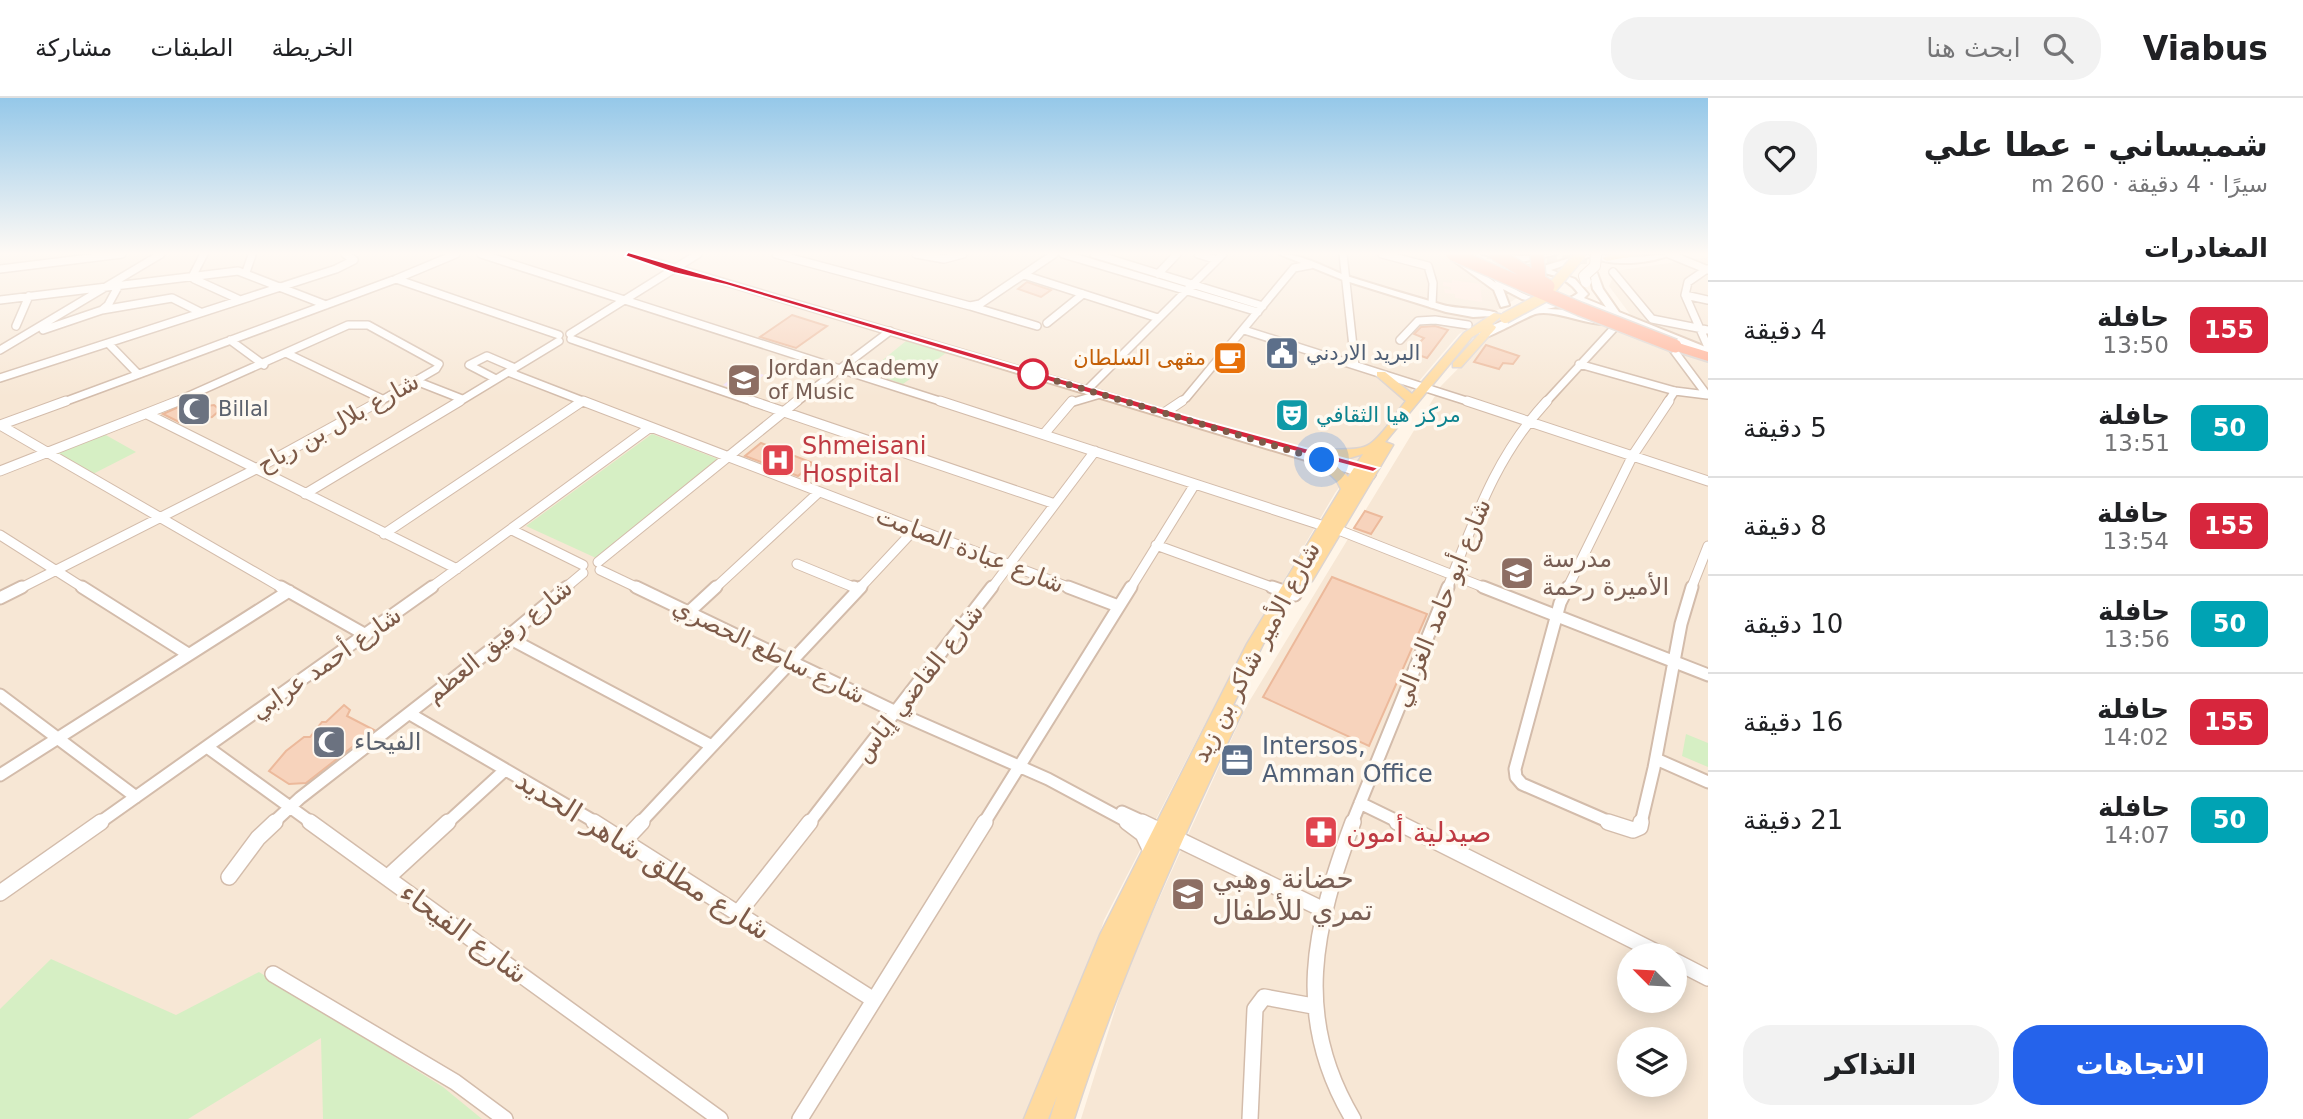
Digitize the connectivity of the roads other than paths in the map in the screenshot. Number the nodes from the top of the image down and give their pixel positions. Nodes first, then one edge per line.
1 (27, 302) edge
2 (80, 302) edge
3 (110, 302) edge
4 (151, 302) edge
5 (179, 302) edge
6 (230, 302) edge
7 (320, 302) edge
8 (333, 302) edge
9 (459, 302) edge
10 (623, 302) edge
11 (631, 302) edge
12 (785, 302) edge
13 (954, 302) edge
14 (984, 302) edge
15 (1074, 302) edge
16 (1107, 302) edge
17 (1174, 302) edge
18 (1229, 302) edge
19 (1239, 302) edge
20 (1265, 302) edge
21 (1348, 302) edge
22 (1424, 302) edge
23 (1502, 302) edge
24 (1503, 302) edge
25 (1522, 302) edge
26 (1523, 302) edge
27 (1525, 302) edge
28 (1548, 302) edge
29 (1561, 302) edge
30 (1570, 302) edge
31 (1578, 302) edge
32 (1579, 302) edge
33 (1606, 302) edge
34 (1638, 302) edge
35 (1689, 302) edge
36 (1556, 303) junction
37 (326, 304) junction
38 (1432, 304) joint
39 (970, 306) junction
40 (1504, 307) junction
41 (1260, 309) junction
42 (102, 310) junction
43 (1449, 310) junction
44 (1536, 311) junction
45 (200, 312) junction
46 (1615, 315) junction
47 (1158, 318) junction
48 (1598, 321) junction
49 (16, 326) dead end
50 (1615, 327) junction
51 (1469, 329) junction
52 (1704, 329) edge
53 (1244, 330) junction
54 (882, 333) junction
55 (28, 334) junction
56 (570, 336) junction
57 (1482, 336) junction
58 (559, 338) junction
59 (230, 340) junction
60 (1400, 340) dead end
61 (0, 343) edge
62 (108, 343) junction
63 (1676, 346) junction
64 (0, 350) edge
65 (288, 354) junction
66 (1708, 354) edge
67 (1579, 364) junction
68 (264, 365) junction
69 (1355, 365) junction
70 (838, 368) junction
71 (512, 370) junction
72 (138, 374) junction
73 (1381, 374) junction
74 (0, 378) edge
75 (496, 379) junction
76 (416, 381) junction
77 (1067, 384) junction
78 (1430, 388) junction
79 (1087, 390) junction
80 (1675, 391) junction
81 (1103, 395) junction
82 (382, 399) junction
83 (462, 399) junction
84 (1071, 401) junction
85 (1413, 401) junction
86 (581, 402) junction
87 (785, 411) junction
88 (1164, 413) junction
89 (147, 414) junction
90 (1528, 421) junction
91 (0, 425) edge
92 (649, 428) junction
93 (1044, 434) junction
94 (1374, 447) junction
95 (1095, 451) junction
96 (46, 453) junction
97 (1633, 455) junction
98 (1323, 457) junction
99 (728, 458) junction
100 (256, 469) junction
101 (1365, 470) junction
102 (0, 471) edge
103 (1708, 481) edge
104 (1195, 484) junction
105 (1347, 488) junction
106 (819, 492) junction
107 (305, 494) junction
108 (1055, 504) junction
109 (161, 518) junction
110 (1330, 528) junction
111 (915, 529) junction
112 (512, 530) junction
113 (384, 534) junction
114 (0, 535) edge
115 (1156, 545) junction
116 (1708, 546) edge
117 (797, 564) dead end
118 (1010, 564) junction
119 (599, 566) junction
120 (457, 569) junction
121 (583, 569) junction
122 (54, 570) junction
123 (1452, 575) junction
124 (859, 589) junction
125 (289, 590) junction
126 (1291, 594) junction
127 (0, 598) edge
128 (1118, 606) junction
129 (690, 611) junction
130 (1555, 615) junction
131 (366, 635) junction
132 (507, 637) junction
133 (188, 654) junction
134 (792, 660) junction
135 (1672, 661) junction
136 (1708, 675) edge
137 (0, 695) edge
138 (897, 712) junction
139 (410, 714) junction
140 (57, 739) junction
141 (712, 746) junction
142 (207, 747) junction
143 (1657, 759) junction
144 (1018, 767) junction
145 (505, 770) junction
146 (0, 775) edge
147 (1708, 782) edge
148 (136, 797) junction
149 (1092, 801) junction
150 (1360, 803) junction
151 (288, 808) junction
152 (625, 840) junction
153 (1162, 840) junction
154 (229, 877) dead end
155 (387, 878) junction
156 (0, 893) edge
157 (1324, 910) junction
158 (738, 912) junction
159 (1638, 943) edge
160 (1687, 967) edge
161 (274, 974) dead end
162 (1708, 978) edge
163 (874, 1000) junction
164 (1314, 1006) junction
165 (1348, 1115) edge
166 (505, 1119) edge
167 (720, 1119) edge
168 (800, 1119) edge
169 (1036, 1119) edge
170 (1062, 1119) edge
171 (1250, 1119) edge

1 - 49 street
2 - 55 street
3 - 42 street
4 - 42 street
5 - 45 street
6 - 45 street
7 - 37 street
8 - 37 street
9 - 58 street
10 - 56 street
11 - 70 street
12 - 54 main road
13 - 39 street
14 - 39 street
15 - 39 street
16 - 47 street
17 - 47 street
18 - 41 street
19 - 41 street
20 - 41 street
21 - 69 street
22 - 38 main road
23 - 40 main road
24 - 40 main road
25 - 40 main road
26 - 40 main road, شارع الأمير شاكر بن زيد, bridge
27 - 40 main road, شارع الأمير شاكر بن زيد, bridge
28 - 36 main road
29 - 63 highway, bridge
30 - 36 main road
31 - 63 highway, bridge
32 - 46 main road
33 - 46 main road
34 - 52 street
35 - 52 street
36 - 44 main road
36 - 48 main road
37 - 59 street
38 - 43 main road
40 - 43 main road
40 - 44 main road
40 - 51 main road, شارع الأمير شاكر بن زيد
40 - 57 main road, شارع الأمير شاكر بن زيد
41 - 53 street
42 - 55 street
43 - 51 main road
44 - 48 main road
44 - 57 main road
45 - 62 street
46 - 48 main road
46 - 66 main road
47 - 79 street
48 - 50 main road
50 - 63 main road
50 - 67 street, شارع أبو حامد الغزالي
51 - 60 street
51 - 78 main road, شارع الأمير شاكر بن زيد
52 - 66 street
53 - 69 street
53 - 88 street
54 - 70 street, شارع رفيق العظم
54 - 77 main road
55 - 61 street
55 - 64 street
56 - 58 street
56 - 87 street
57 - 78 main road, شارع الأمير شاكر بن زيد
58 - 71 street
59 - 68 street
59 - 72 street
62 - 72 street
62 - 74 street
63 - 66 highway
63 - 80 street
65 - 68 street, شارع بلال بن رباح
65 - 76 street, شارع بلال بن رباح
65 - 82 street
67 - 80 street
67 - 90 street, شارع أبو حامد الغزالي
68 - 89 street, شارع بلال بن رباح
69 - 73 street
70 - 87 street, شارع رفيق العظم
70 - 93 street
71 - 75 street
71 - 75 street, شارع عبادة الصامت
71 - 86 street, شارع عبادة الصامت
72 - 91 street
73 - 78 street
73 - 85 main road
75 - 83 street
76 - 82 street, شارع بلال بن رباح
76 - 83 street
77 - 79 main road
77 - 84 street
78 - 85 main road, شارع الأمير شاكر بن زيد
78 - 90 street
78 - 101 main road, شارع الأمير شاكر بن زيد
79 - 81 main road
80 - 97 street
81 - 84 street
81 - 88 main road
82 - 100 street, شارع بلال بن رباح
83 - 107 street
84 - 93 street
85 - 94 main road, شارع الأمير شاكر بن زيد
86 - 92 street, شارع عبادة الصامت
86 - 113 street
87 - 99 street, شارع رفيق العظم
87 - 108 street
88 - 98 main road
89 - 96 street, شارع بلال بن رباح
89 - 100 street
90 - 97 street
90 - 123 street, شارع أبو حامد الغزالي
91 - 96 street
92 - 99 street, شارع عبادة الصامت
92 - 112 street, شارع أحمد عرابي
93 - 95 street
94 - 98 main road
94 - 101 main road, شارع الأمير شاكر بن زيد
95 - 104 street
95 - 108 street, شارع القاضي إياس
96 - 102 street, شارع بلال بن رباح
96 - 109 street
97 - 103 street
97 - 130 street
98 - 101 main road
98 - 105 main road
99 - 106 street, شارع عبادة الصامت
99 - 119 street, شارع رفيق العظم
100 - 107 street
100 - 109 street, شارع بلال بن رباح
101 - 105 main road, شارع الأمير شاكر بن زيد
101 - 110 main road, شارع الأمير شاكر بن زيد
104 - 110 street
104 - 115 street
105 - 110 main road, شارع الأمير شاكر بن زيد
106 - 111 street, شارع عبادة الصامت
106 - 129 street
107 - 113 street
108 - 118 street, شارع القاضي إياس
109 - 122 street, شارع بلال بن رباح
109 - 125 street
110 - 123 street
110 - 126 main road, شارع الأمير شاكر بن زيد
111 - 118 street, شارع عبادة الصامت
111 - 124 street
112 - 120 street, شارع أحمد عرابي
112 - 121 street
113 - 120 street
114 - 122 street
115 - 126 street
115 - 128 street
116 - 135 street
117 - 124 street
118 - 128 street, شارع عبادة الصامت
118 - 138 street, شارع القاضي إياس
119 - 121 street
119 - 129 street, شارع ساطع الحصري
120 - 131 street, شارع أحمد عرابي
121 - 132 street, شارع رفيق العظم
122 - 127 street, شارع بلال بن رباح
122 - 133 street
123 - 130 street
123 - 150 street, شارع أبو حامد الغزالي
124 - 134 street
125 - 131 street
125 - 133 street
126 - 153 main road, شارع الأمير شاكر بن زيد
128 - 144 street
129 - 134 street, شارع ساطع الحصري
130 - 135 street
130 - 143 street
131 - 142 street, شارع أحمد عرابي
132 - 139 street, شارع رفيق العظم
132 - 141 street
133 - 140 street
134 - 138 street, شارع ساطع الحصري
134 - 141 street
135 - 136 street
135 - 143 street
137 - 140 street
138 - 144 street, شارع ساطع الحصري
138 - 158 street, شارع القاضي إياس
139 - 145 street, شارع مطلق شاهر الحديد
139 - 151 street, شارع رفيق العظم
140 - 146 street
140 - 148 street
141 - 152 street
142 - 148 street, شارع أحمد عرابي
142 - 151 street, شارع الفيحاء
143 - 147 street
144 - 149 street, شارع ساطع الحصري
144 - 163 street
145 - 152 street, شارع مطلق شاهر الحديد
145 - 155 street
148 - 156 street, شارع أحمد عرابي
149 - 153 street, شارع ساطع الحصري
149 - 153 street, شارع ساطع الحصري
150 - 157 street, شارع أبو حامد الغزالي
150 - 159 street
151 - 154 street, شارع رفيق العظم
151 - 155 street, شارع الفيحاء
152 - 158 street, شارع مطلق شاهر الحديد
153 - 157 street, شارع ساطع الحصري
153 - 169 main road, شارع الأمير شاكر بن زيد
153 - 170 main road, شارع الأمير شاكر بن زيد
155 - 167 street, شارع الفيحاء
157 - 164 street, شارع أبو حامد الغزالي
158 - 163 street, شارع مطلق شاهر الحديد
160 - 162 street
161 - 166 street
163 - 168 street
164 - 165 street, شارع أبو حامد الغزالي
164 - 171 street

